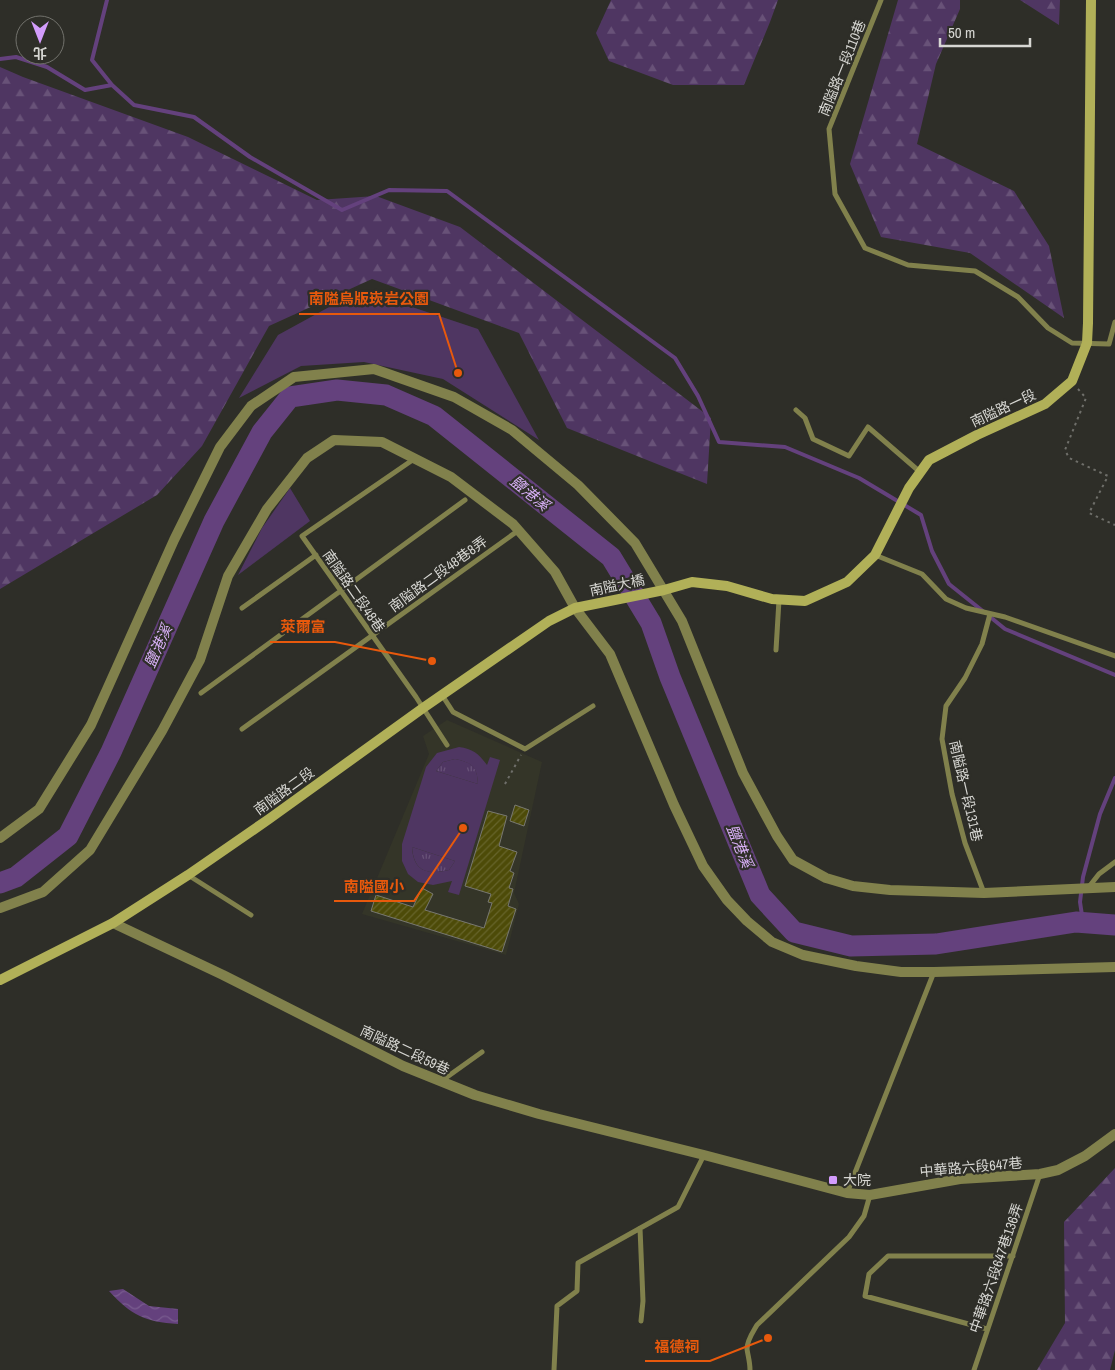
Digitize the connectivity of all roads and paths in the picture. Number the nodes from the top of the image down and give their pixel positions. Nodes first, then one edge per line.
1 (881, 0) edge
2 (1091, 0) edge
3 (1115, 322) edge
4 (1086, 343) junction
5 (1072, 381) junction
6 (796, 410) dead end
7 (414, 459) junction
8 (920, 472) junction
9 (465, 500) dead end
10 (1115, 525) edge
11 (519, 530) junction
12 (316, 555) junction
13 (875, 555) junction
14 (664, 590) junction
15 (342, 591) junction
16 (779, 600) junction
17 (242, 608) dead end
18 (575, 608) junction
19 (990, 614) junction
20 (371, 636) junction
21 (776, 650) dead end
22 (1115, 656) edge
23 (201, 693) dead end
24 (442, 695) junction
25 (593, 706) dead end
26 (423, 708) junction
27 (242, 729) dead end
28 (447, 745) dead end
29 (525, 749) junction
30 (505, 784) dead end
31 (0, 838) edge
32 (1115, 862) edge
33 (188, 875) junction
34 (1115, 887) edge
35 (1088, 888) junction
36 (984, 893) junction
37 (0, 908) edge
38 (251, 915) dead end
39 (113, 923) junction
40 (1115, 967) edge
41 (934, 972) junction
42 (0, 980) edge
43 (482, 1052) dead end
44 (440, 1082) junction
45 (1115, 1134) edge
46 (704, 1155) junction
47 (1040, 1174) junction
48 (847, 1193) junction
49 (870, 1195) junction
50 (640, 1228) junction
51 (1013, 1256) junction
52 (641, 1321) dead end
53 (987, 1329) junction
54 (554, 1370) edge
55 (750, 1370) edge
56 (974, 1370) edge

1 - 4 lane, 南隘路一段110巷
2 - 4 street, 南隘路一段
3 - 4 lane, 南隘路一段110巷
4 - 5 street, 南隘路一段
5 - 8 street, 南隘路一段
5 - 10 path
6 - 8 lane
7 - 11 street
7 - 12 lane, 南隘路二段48巷
7 - 37 street
8 - 13 street, 南隘路一段
9 - 15 lane
11 - 18 street
11 - 20 lane, 南隘路二段48巷8弄
12 - 15 lane, 南隘路二段48巷
12 - 17 lane
13 - 16 street, 南隘路一段
13 - 19 lane
14 - 16 street, 南隘路一段
14 - 18 street, 南隘大橋
14 - 31 street
14 - 36 street
15 - 20 lane, 南隘路二段48巷
15 - 23 lane
16 - 21 lane
18 - 24 street, 南隘路二段
18 - 41 street
19 - 22 lane
19 - 36 lane, 南隘路一段131巷
20 - 26 lane, 南隘路二段48巷
20 - 27 lane, 南隘路二段48巷8弄
24 - 26 street, 南隘路二段
24 - 29 lane
25 - 29 lane
26 - 28 lane, 南隘路二段48巷
26 - 33 street, 南隘路二段
29 - 30 path
32 - 35 lane
33 - 38 lane
33 - 39 street, 南隘路二段
34 - 35 street
35 - 36 street
39 - 42 street, 南隘路二段
39 - 44 street, 南隘路二段59巷
40 - 41 street
41 - 48 lane
43 - 44 lane
44 - 46 street, 南隘路二段59巷
45 - 47 street, 中華路六段647巷
46 - 48 street, 中華路六段647巷
46 - 50 lane
47 - 49 street, 中華路六段647巷
47 - 51 lane, 中華路六段647巷136弄
48 - 49 street, 中華路六段647巷
49 - 55 lane
50 - 52 lane
50 - 54 lane
51 - 53 lane, 中華路六段647巷136弄
51 - 53 lane
53 - 56 lane, 中華路六段647巷136弄

